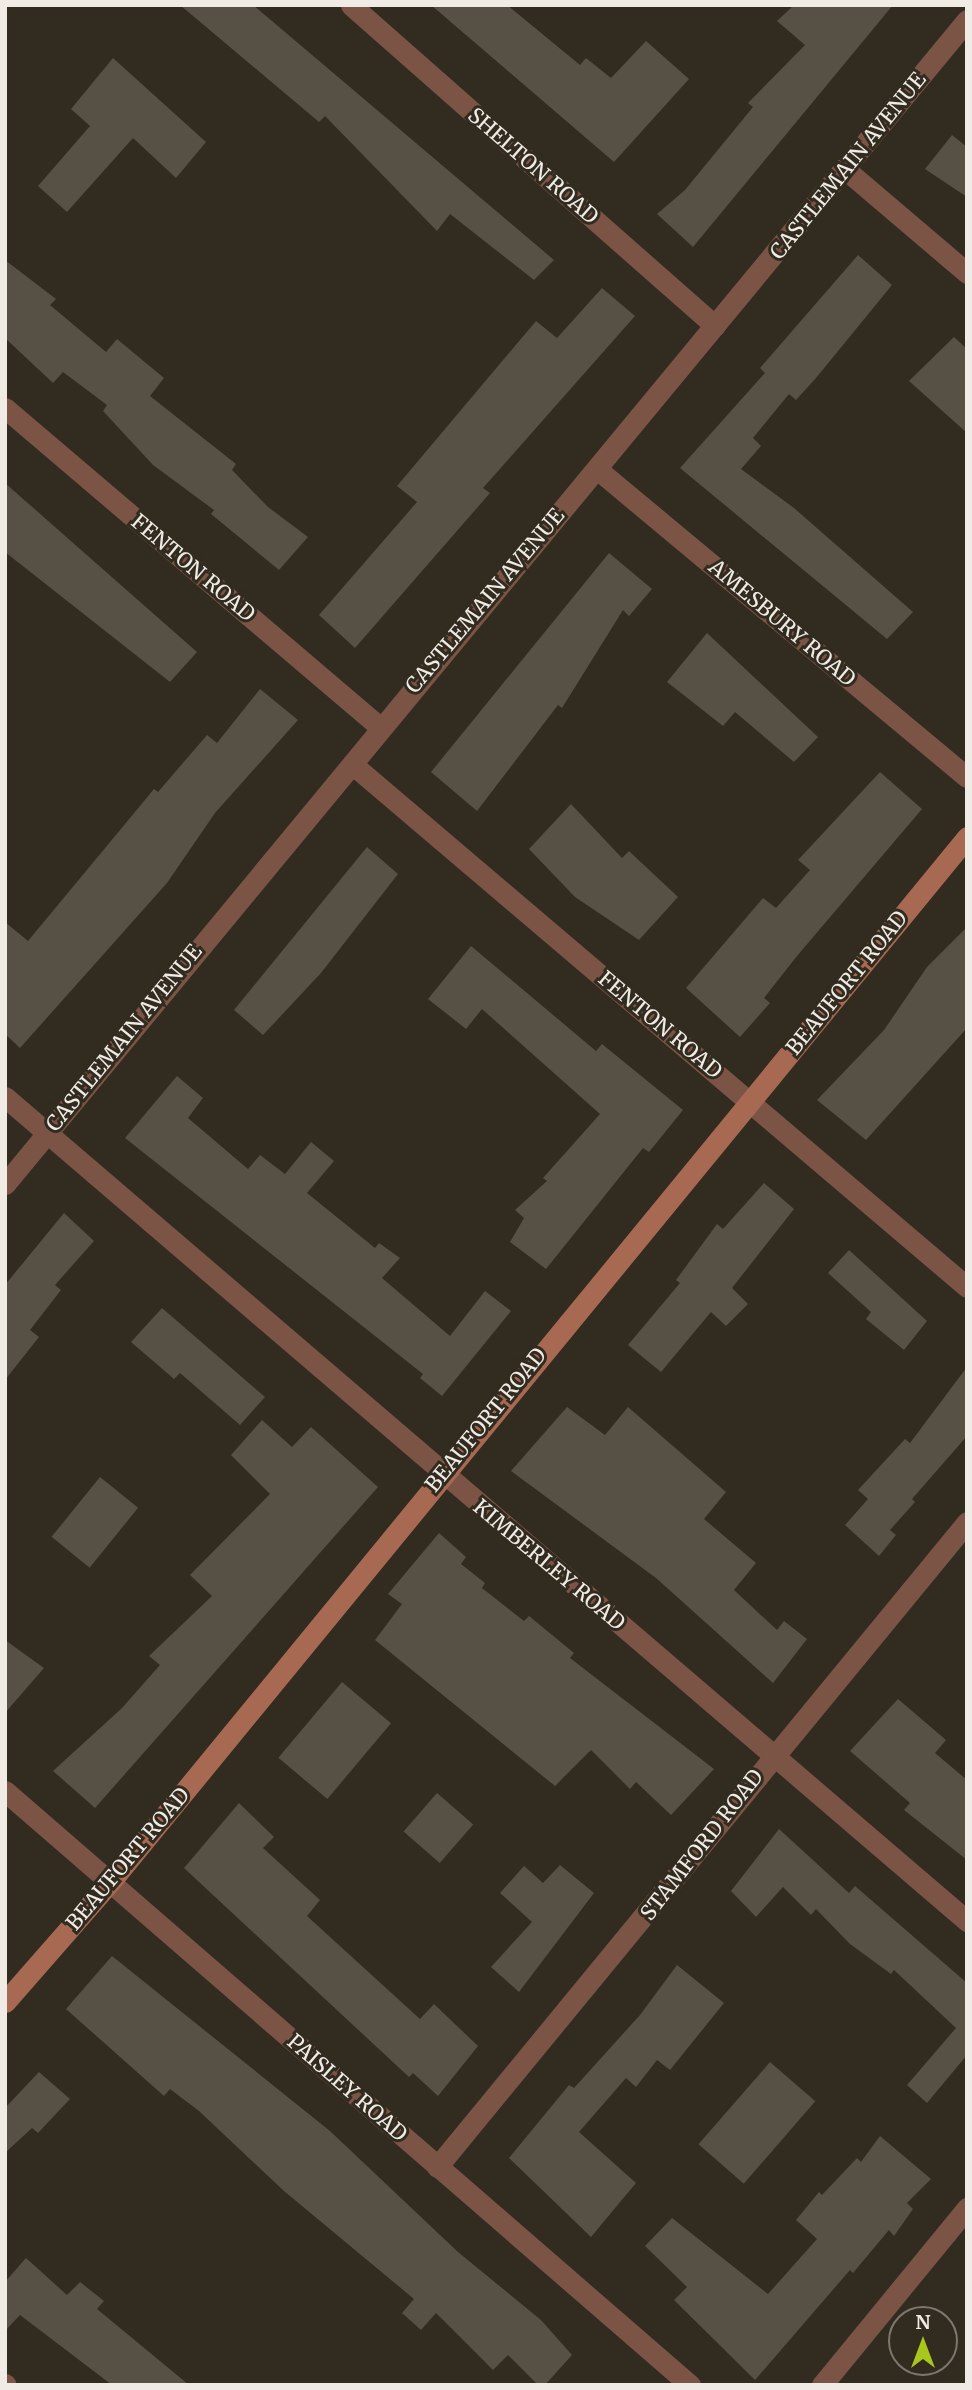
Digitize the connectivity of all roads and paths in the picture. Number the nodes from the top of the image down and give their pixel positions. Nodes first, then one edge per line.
1 (351, 5) edge
2 (967, 20) edge
3 (846, 170) junction
4 (967, 273) edge
5 (715, 326) junction
6 (5, 408) edge
7 (597, 469) junction
8 (380, 727) junction
9 (352, 764) junction
10 (967, 777) edge
11 (967, 838) edge
12 (5, 1097) edge
13 (750, 1102) junction
14 (47, 1132) junction
15 (5, 1184) edge
16 (967, 1287) edge
17 (443, 1474) junction
18 (967, 1522) edge
19 (773, 1756) junction
20 (5, 1791) edge
21 (111, 1881) junction
22 (967, 1921) edge
23 (5, 2002) edge
24 (437, 2167) junction
25 (967, 2208) edge
26 (690, 2385) edge
27 (822, 2385) edge

1 - 5 street, SHELTON ROAD
2 - 3 street, CASTLEMAIN AVENUE
3 - 4 street
3 - 5 street, CASTLEMAIN AVENUE
5 - 7 street, CASTLEMAIN AVENUE
6 - 8 street, FENTON ROAD
7 - 8 street, CASTLEMAIN AVENUE
7 - 10 street, AMESBURY ROAD
8 - 9 street, CASTLEMAIN AVENUE
9 - 13 street, FENTON ROAD
9 - 14 street, CASTLEMAIN AVENUE
11 - 13 street, BEAUFORT ROAD
12 - 14 street, KIMBERLEY ROAD
13 - 16 street, FENTON ROAD
13 - 17 street, BEAUFORT ROAD
14 - 15 street, CASTLEMAIN AVENUE
14 - 17 street, KIMBERLEY ROAD
17 - 19 street, KIMBERLEY ROAD
17 - 21 street, BEAUFORT ROAD
18 - 19 street, STAMFORD ROAD
19 - 22 street, KIMBERLEY ROAD
19 - 24 street, STAMFORD ROAD
20 - 21 street, PAISLEY ROAD
21 - 23 street, BEAUFORT ROAD
21 - 24 street, PAISLEY ROAD
24 - 26 street, PAISLEY ROAD
25 - 27 street

